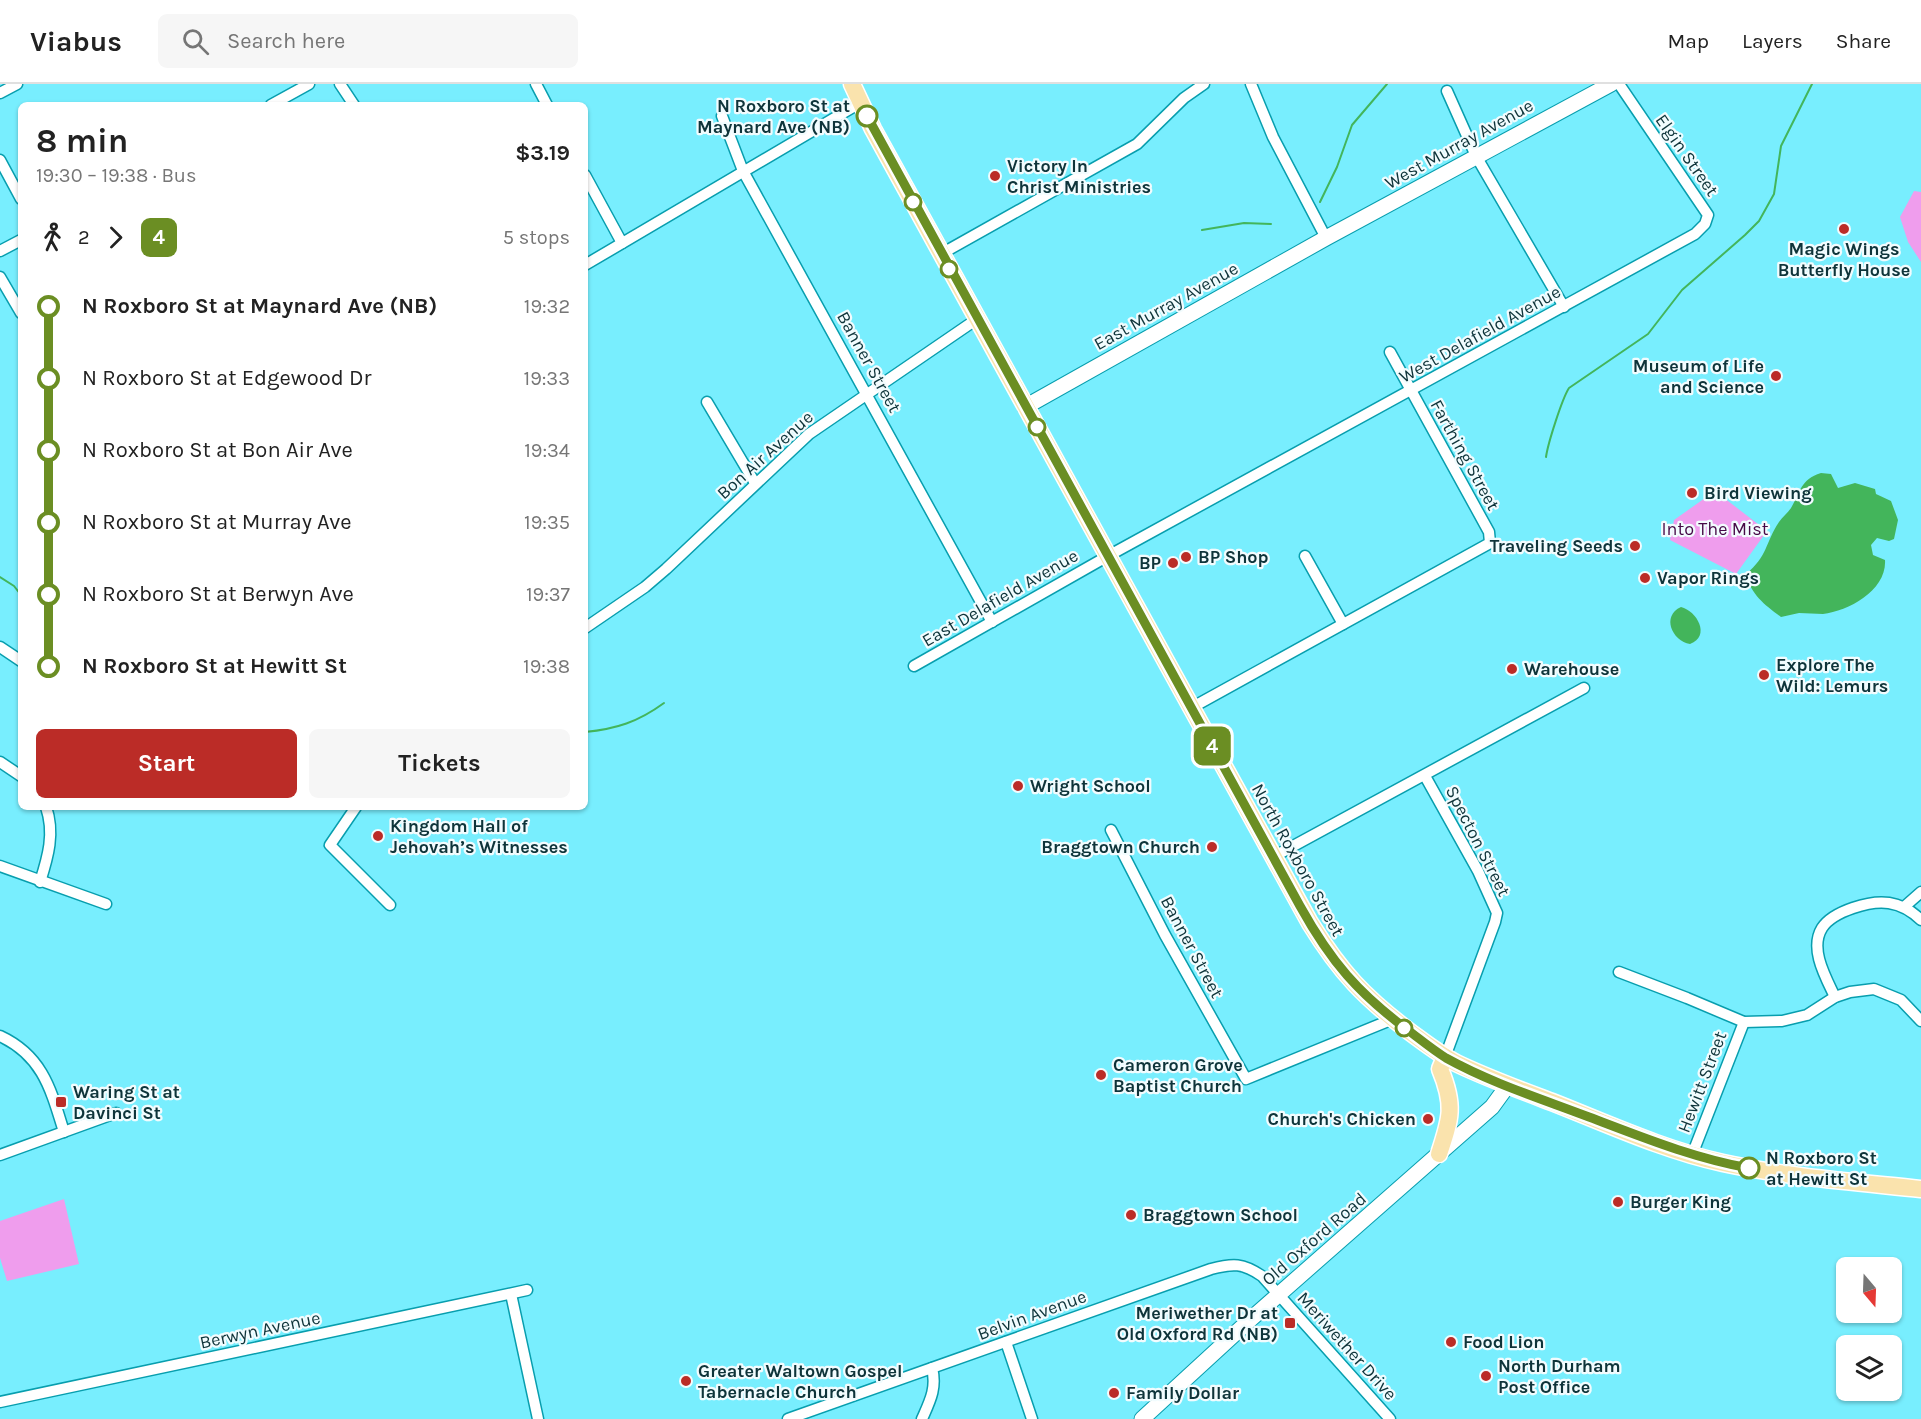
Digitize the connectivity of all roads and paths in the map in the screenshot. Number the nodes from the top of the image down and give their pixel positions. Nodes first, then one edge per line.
1 (17, 84) edge
2 (309, 84) edge
3 (340, 84) edge
4 (536, 84) edge
5 (852, 84) edge
6 (1204, 84) edge
7 (1251, 84) edge
8 (1611, 84) edge
9 (1619, 84) edge
10 (1447, 91) dead end
11 (0, 93) edge
12 (276, 102) edge
13 (352, 102) edge
14 (545, 102) edge
15 (860, 103) junction
16 (722, 116) dead end
17 (1476, 156) junction
18 (0, 160) edge
19 (743, 171) junction
20 (588, 181) edge
21 (18, 194) edge
22 (1708, 215) joint
23 (1326, 238) junction
24 (18, 242) edge
25 (622, 243) junction
26 (0, 251) edge
27 (941, 254) junction
28 (588, 264) edge
29 (0, 277) edge
30 (1564, 307) junction
31 (18, 308) edge
32 (977, 319) junction
33 (1390, 352) dead end
34 (1411, 390) junction
35 (867, 394) junction
36 (707, 402) dead end
37 (1025, 407) junction
38 (1260, 473) joint
39 (755, 483) junction
40 (1108, 556) junction
41 (1305, 556) dead end
42 (992, 622) junction
43 (1343, 624) junction
44 (588, 626) edge
45 (0, 647) edge
46 (18, 659) edge
47 (914, 666) dead end
48 (1584, 688) dead end
49 (1191, 708) junction
50 (0, 762) edge
51 (18, 774) edge
52 (1425, 776) junction
53 (47, 810) edge
54 (354, 810) edge
55 (1111, 830) dead end
56 (1273, 857) junction
57 (0, 866) edge
58 (40, 882) junction
59 (1921, 892) edge
60 (106, 904) dead end
61 (390, 905) dead end
62 (1904, 907) junction
63 (1921, 920) edge
64 (1619, 972) dead end
65 (1835, 997) junction
66 (1393, 1019) junction
67 (1921, 1021) edge
68 (1744, 1022) junction
69 (0, 1036) edge
70 (1444, 1057) junction
71 (1508, 1085) junction
72 (116, 1113) dead end
73 (64, 1132) junction
74 (1439, 1154) junction
75 (0, 1155) edge
76 (1692, 1155) junction
77 (1921, 1190) edge
78 (527, 1290) dead end
79 (511, 1294) junction
80 (1280, 1295) junction
81 (1006, 1342) junction
82 (932, 1368) junction
83 (0, 1402) edge
84 (538, 1419) edge
85 (788, 1419) edge
86 (922, 1419) edge
87 (1032, 1419) edge
88 (1142, 1419) edge
89 (1390, 1419) edge

1 - 11 street
2 - 12 street
3 - 13 street
4 - 14 street
5 - 15 main road, North Roxboro Street
6 - 27 street
7 - 23 street
8 - 17 street, West Murray Avenue
9 - 22 street, Elgin Street
10 - 17 street
15 - 19 street
15 - 27 main road, North Roxboro Street
16 - 19 street, Banner Street
17 - 23 street, West Murray Avenue
17 - 30 street
18 - 21 street
19 - 25 street
19 - 35 street, Banner Street
20 - 25 street
22 - 30 street, West Delafield Avenue
23 - 37 street, East Murray Avenue
24 - 26 street
25 - 28 street
27 - 32 main road, North Roxboro Street
29 - 31 street
30 - 34 street, West Delafield Avenue
32 - 35 street, Bon Air Avenue
32 - 37 main road, North Roxboro Street
33 - 34 street, Farthing Street
34 - 38 street, West Delafield Avenue
34 - 43 street, Farthing Street
35 - 39 street, Bon Air Avenue
35 - 42 street, Banner Street
36 - 39 street
37 - 40 main road, North Roxboro Street
38 - 40 street, East Delafield Avenue
39 - 44 street, Bon Air Avenue
40 - 42 street, East Delafield Avenue
40 - 49 main road, North Roxboro Street
41 - 43 street
42 - 47 street, East Delafield Avenue
43 - 49 street
45 - 46 street
48 - 52 street
49 - 56 main road, North Roxboro Street
50 - 51 street
52 - 56 street
52 - 70 street, Specton Street
53 - 58 street
54 - 61 street
55 - 66 street, Banner Street
56 - 66 main road, North Roxboro Street
57 - 58 street
58 - 60 street
59 - 62 street
62 - 63 street
62 - 65 street
64 - 68 street
65 - 67 street
65 - 68 street
66 - 70 main road, North Roxboro Street
68 - 76 street, Hewitt Street
69 - 73 street
70 - 71 main road, North Roxboro Street
70 - 74 main road
71 - 74 street, Old Oxford Road
71 - 76 main road, North Roxboro Street
72 - 73 street
73 - 75 street
74 - 80 street, Old Oxford Road
76 - 77 main road, North Roxboro Street
78 - 79 street, Berwyn Avenue
79 - 83 street, Berwyn Avenue
79 - 84 street
80 - 81 street, Belvin Avenue
80 - 88 street, Old Oxford Road
80 - 89 street, Meriwether Drive
81 - 82 street, Belvin Avenue
81 - 87 street
82 - 85 street, Belvin Avenue
82 - 86 street

